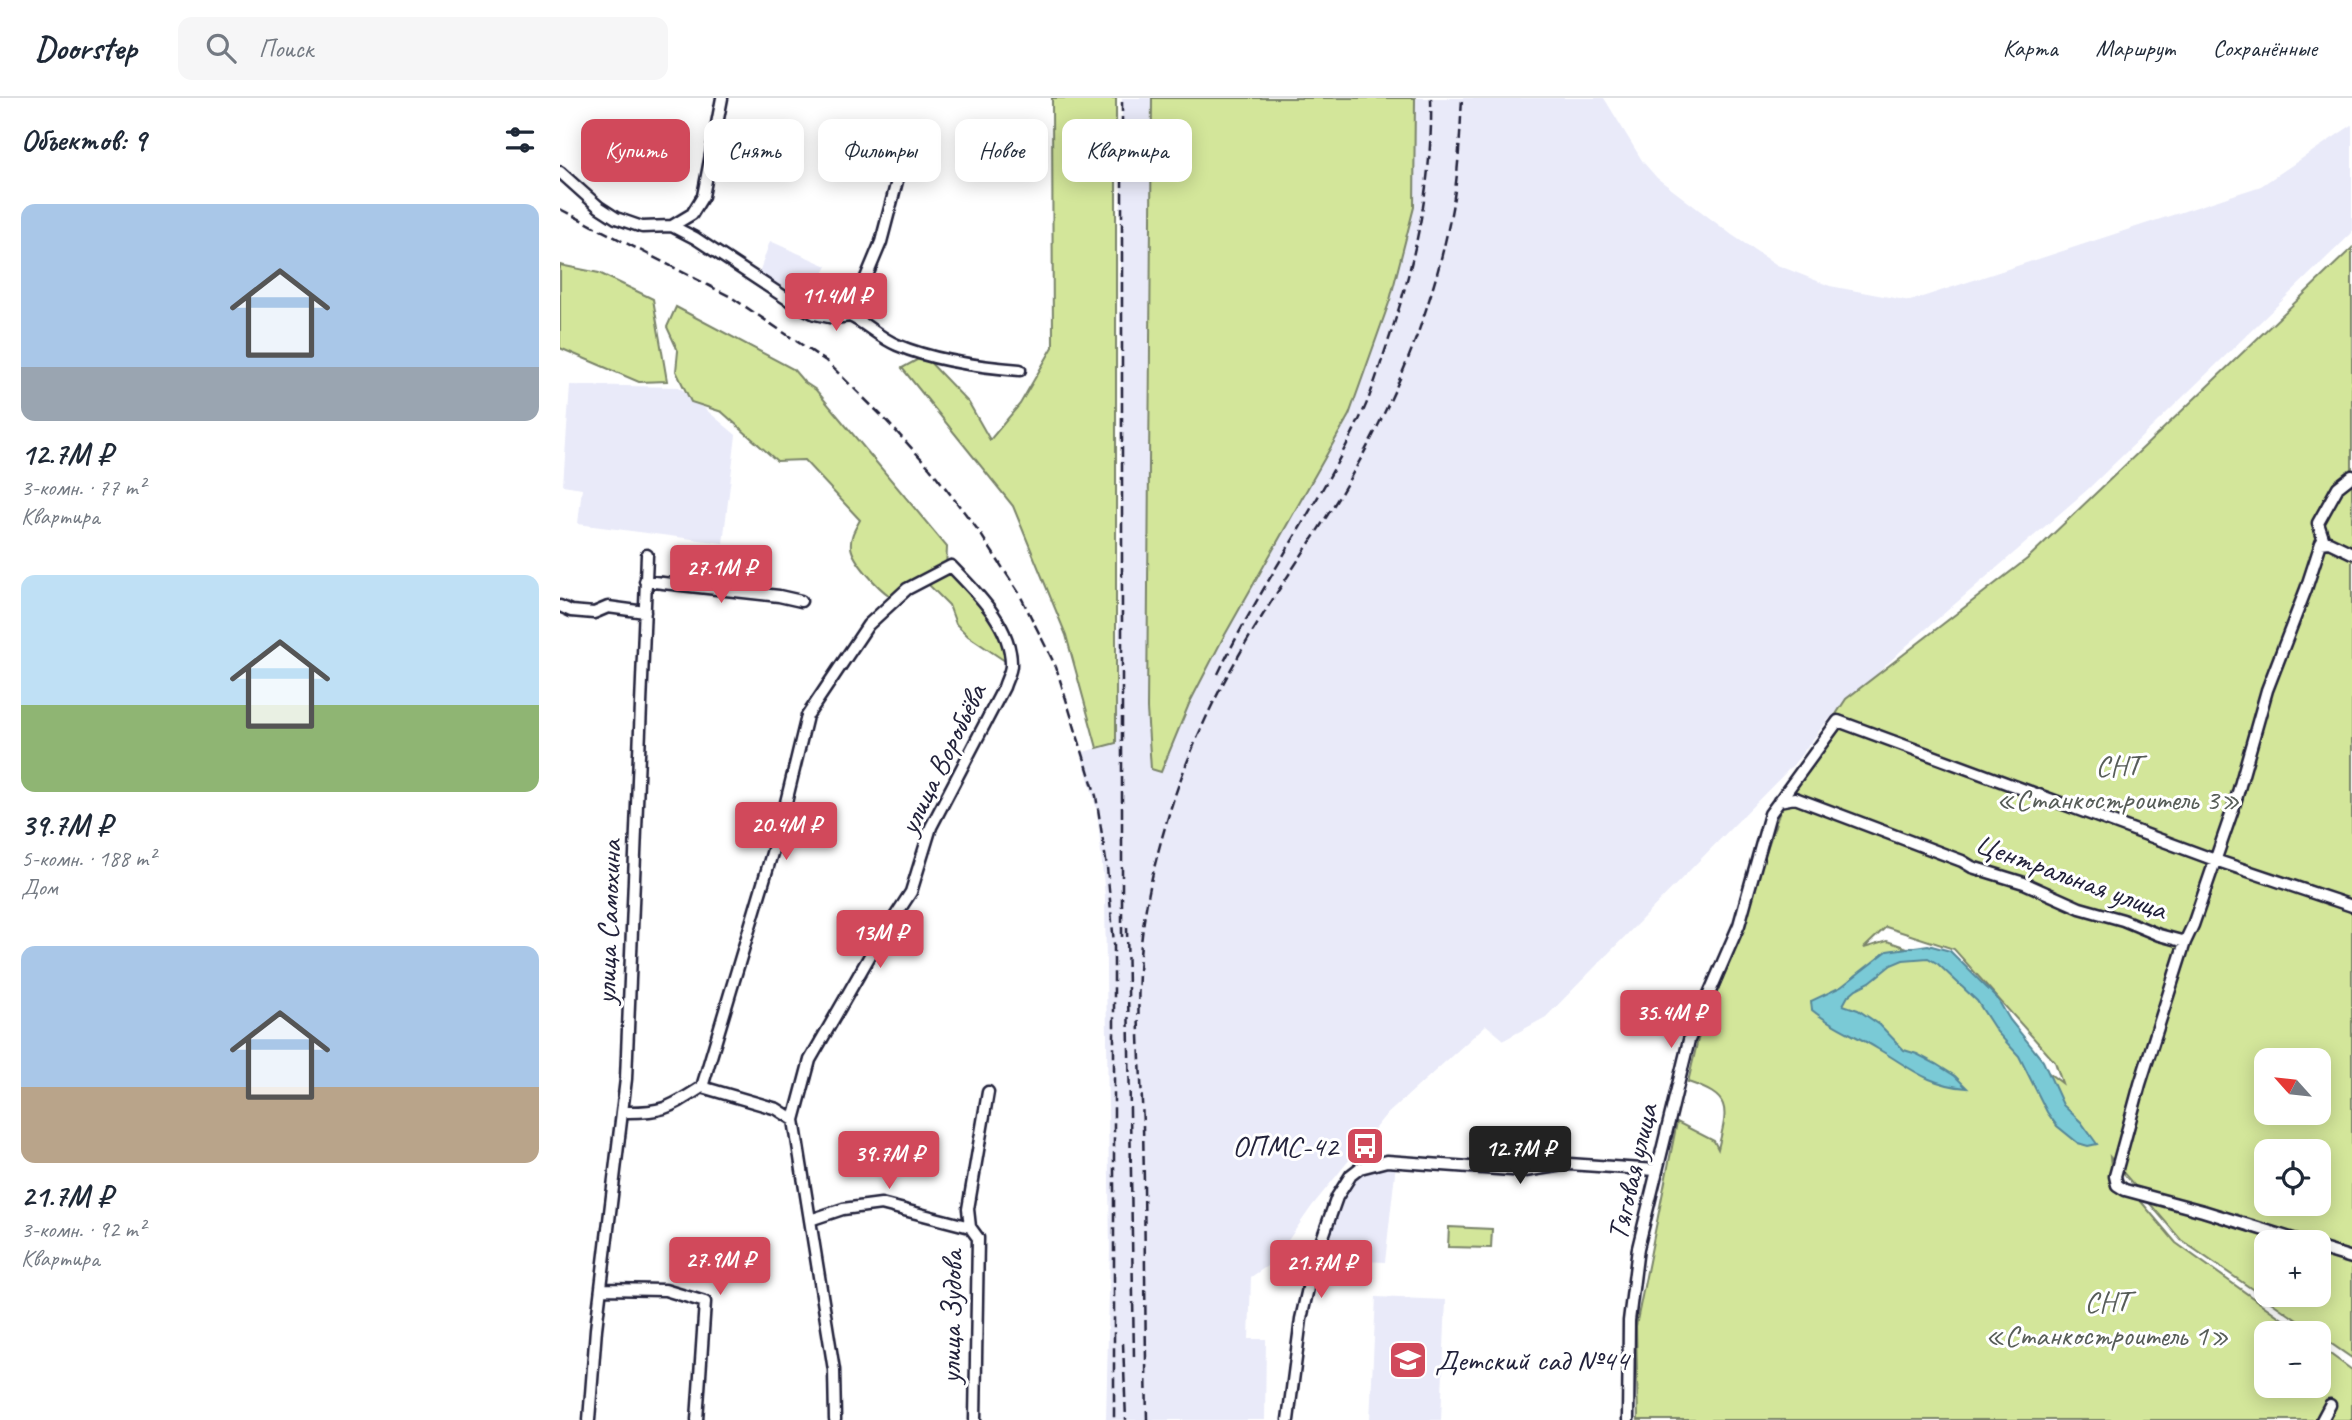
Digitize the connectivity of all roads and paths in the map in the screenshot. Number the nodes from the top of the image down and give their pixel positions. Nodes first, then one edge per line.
1 (722, 98) edge
2 (560, 172) edge
3 (897, 182) edge
4 (672, 226) junction
5 (850, 316) junction
6 (1020, 370) dead end
7 (2352, 475) edge
8 (2322, 542) junction
9 (2352, 553) edge
10 (647, 555) dead end
11 (645, 581) junction
12 (801, 601) dead end
13 (560, 606) edge
14 (645, 612) junction
15 (1779, 800) junction
16 (2215, 860) junction
17 (2352, 906) edge
18 (2185, 942) junction
19 (702, 1087) junction
20 (988, 1092) dead end
21 (622, 1112) junction
22 (794, 1120) junction
23 (1656, 1170) junction
24 (810, 1220) junction
25 (970, 1227) junction
26 (2264, 1230) edge
27 (2331, 1252) edge
28 (2352, 1258) edge
29 (601, 1289) junction
30 (2330, 1405) dead end
31 (589, 1420) edge
32 (697, 1420) edge
33 (835, 1420) edge
34 (975, 1420) edge
35 (1288, 1420) edge
36 (1628, 1420) edge
37 (2322, 1420) edge

1 - 4 street
2 - 4 street
3 - 5 street
4 - 5 street
5 - 6 street
7 - 8 street, Центральная улица
8 - 9 street
8 - 16 street, Центральная улица
10 - 11 street, улица Самохина
11 - 12 street
11 - 14 street, улица Самохина
13 - 14 street
14 - 21 street, улица Самохина
15 - 16 street, Тяговая улица
15 - 18 street, Центральная улица
15 - 23 street, Тяговая улица
16 - 17 street
16 - 18 street, Центральная улица
18 - 26 street
19 - 21 street
19 - 22 street
19 - 22 street, улица Воробьёва
20 - 25 street, улица Зудова
21 - 29 street, улица Самохина
22 - 24 street, улица Воробьёва
23 - 35 street
23 - 36 street, Тяговая улица
24 - 25 street
24 - 33 street, улица Воробьёва
25 - 34 street, улица Зудова
27 - 28 street
29 - 31 street, улица Самохина
29 - 32 street
30 - 37 street

